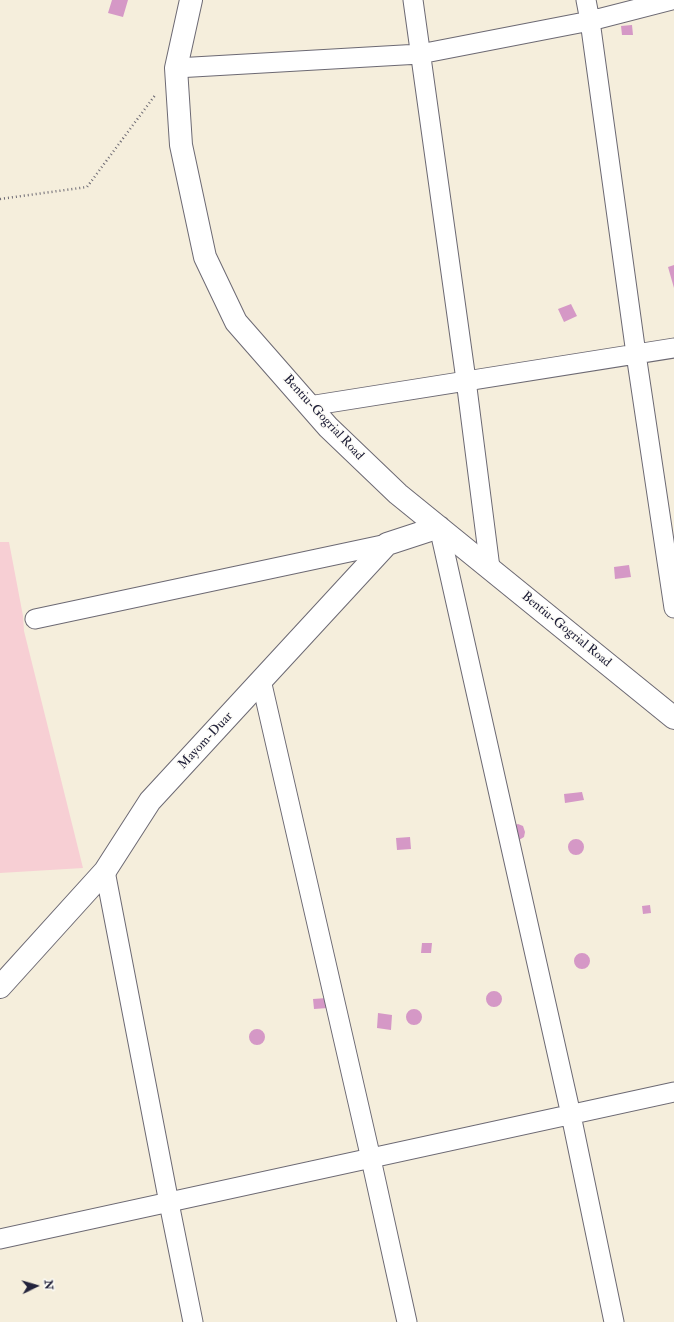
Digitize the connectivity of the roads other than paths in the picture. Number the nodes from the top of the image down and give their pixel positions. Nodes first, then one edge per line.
1 (191, 0) edge
2 (413, 0) edge
3 (586, 0) edge
4 (672, 0) edge
5 (590, 21) junction
6 (420, 54) junction
7 (176, 68) junction
8 (674, 348) edge
9 (636, 354) junction
10 (466, 380) junction
11 (309, 406) junction
12 (439, 528) junction
13 (387, 544) junction
14 (490, 568) junction
15 (674, 608) edge
16 (35, 619) dead end
17 (261, 680) junction
18 (674, 718) edge
19 (104, 871) junction
20 (0, 988) edge
21 (674, 1092) edge
22 (571, 1115) junction
23 (371, 1158) junction
24 (169, 1203) junction
25 (0, 1239) edge
26 (193, 1322) edge
27 (407, 1322) edge
28 (614, 1322) edge

1 - 7 main road, Bentiu-Gogrial Road
2 - 6 street
3 - 5 street
4 - 5 street
5 - 6 street
5 - 9 street
6 - 7 street
6 - 10 street
7 - 11 main road, Bentiu-Gogrial Road
8 - 9 street
9 - 10 street
9 - 15 street
10 - 11 street
10 - 14 street
11 - 12 main road, Bentiu-Gogrial Road
12 - 13 main road
12 - 14 main road, Bentiu-Gogrial Road
12 - 22 street
13 - 16 street
13 - 17 main road, Mayom-Duar
14 - 18 main road, Bentiu-Gogrial Road
17 - 19 main road, Mayom-Duar
17 - 23 street
19 - 20 main road, Mayom-Duar
19 - 24 street
21 - 22 street
22 - 23 street
22 - 28 street
23 - 24 street
23 - 27 street
24 - 25 street
24 - 26 street

